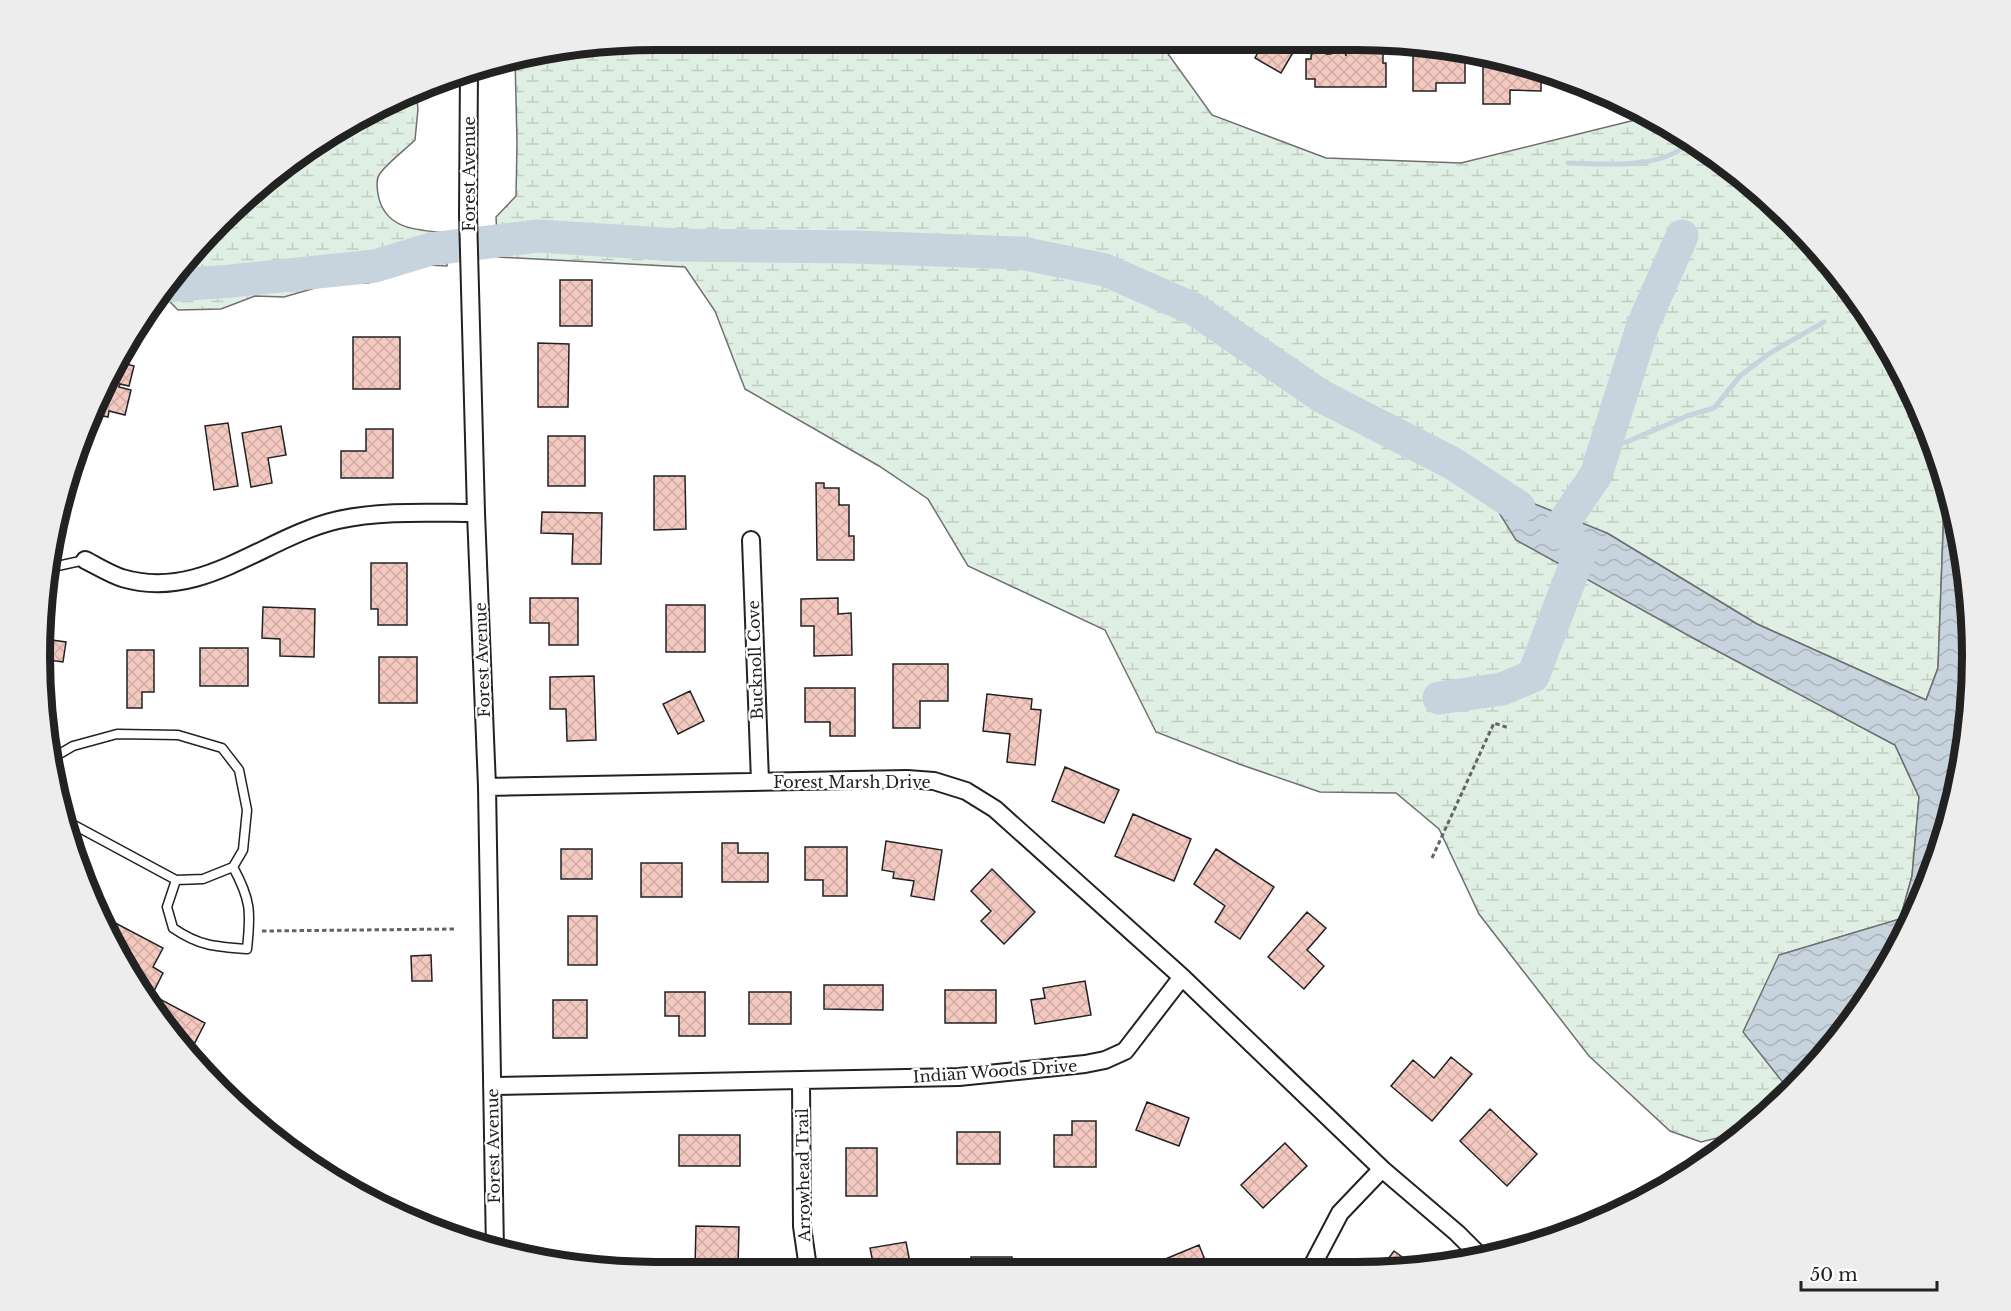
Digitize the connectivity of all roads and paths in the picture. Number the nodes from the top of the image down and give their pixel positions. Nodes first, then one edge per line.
1 (469, 79) edge
2 (476, 513) junction
3 (751, 540) dead end
4 (85, 560) joint
5 (57, 566) edge
6 (1509, 728) dead end
7 (58, 755) edge
8 (760, 781) junction
9 (487, 787) junction
10 (74, 825) edge
11 (1432, 858) dead end
12 (234, 867) junction
13 (176, 880) junction
14 (455, 929) dead end
15 (249, 931) junction
16 (1182, 977) junction
17 (801, 1081) junction
18 (492, 1086) junction
19 (1382, 1169) junction
20 (495, 1240) edge
21 (1474, 1250) edge
22 (807, 1262) edge
23 (1314, 1262) edge

1 - 2 street, Forest Avenue
2 - 4 street
2 - 9 street, Forest Avenue
3 - 8 street, Bucknoll Cove
4 - 5 lane
6 - 11 path
7 - 12 lane
8 - 9 street, Forest Marsh Drive
8 - 16 street, Forest Marsh Drive
9 - 18 street, Forest Avenue
10 - 13 lane
12 - 13 lane
12 - 15 lane
13 - 15 lane
14 - 15 path
16 - 17 street, Indian Woods Drive
16 - 19 street
17 - 18 street, Indian Woods Drive
17 - 22 street, Arrowhead Trail
18 - 20 street, Forest Avenue
19 - 21 street
19 - 23 street

